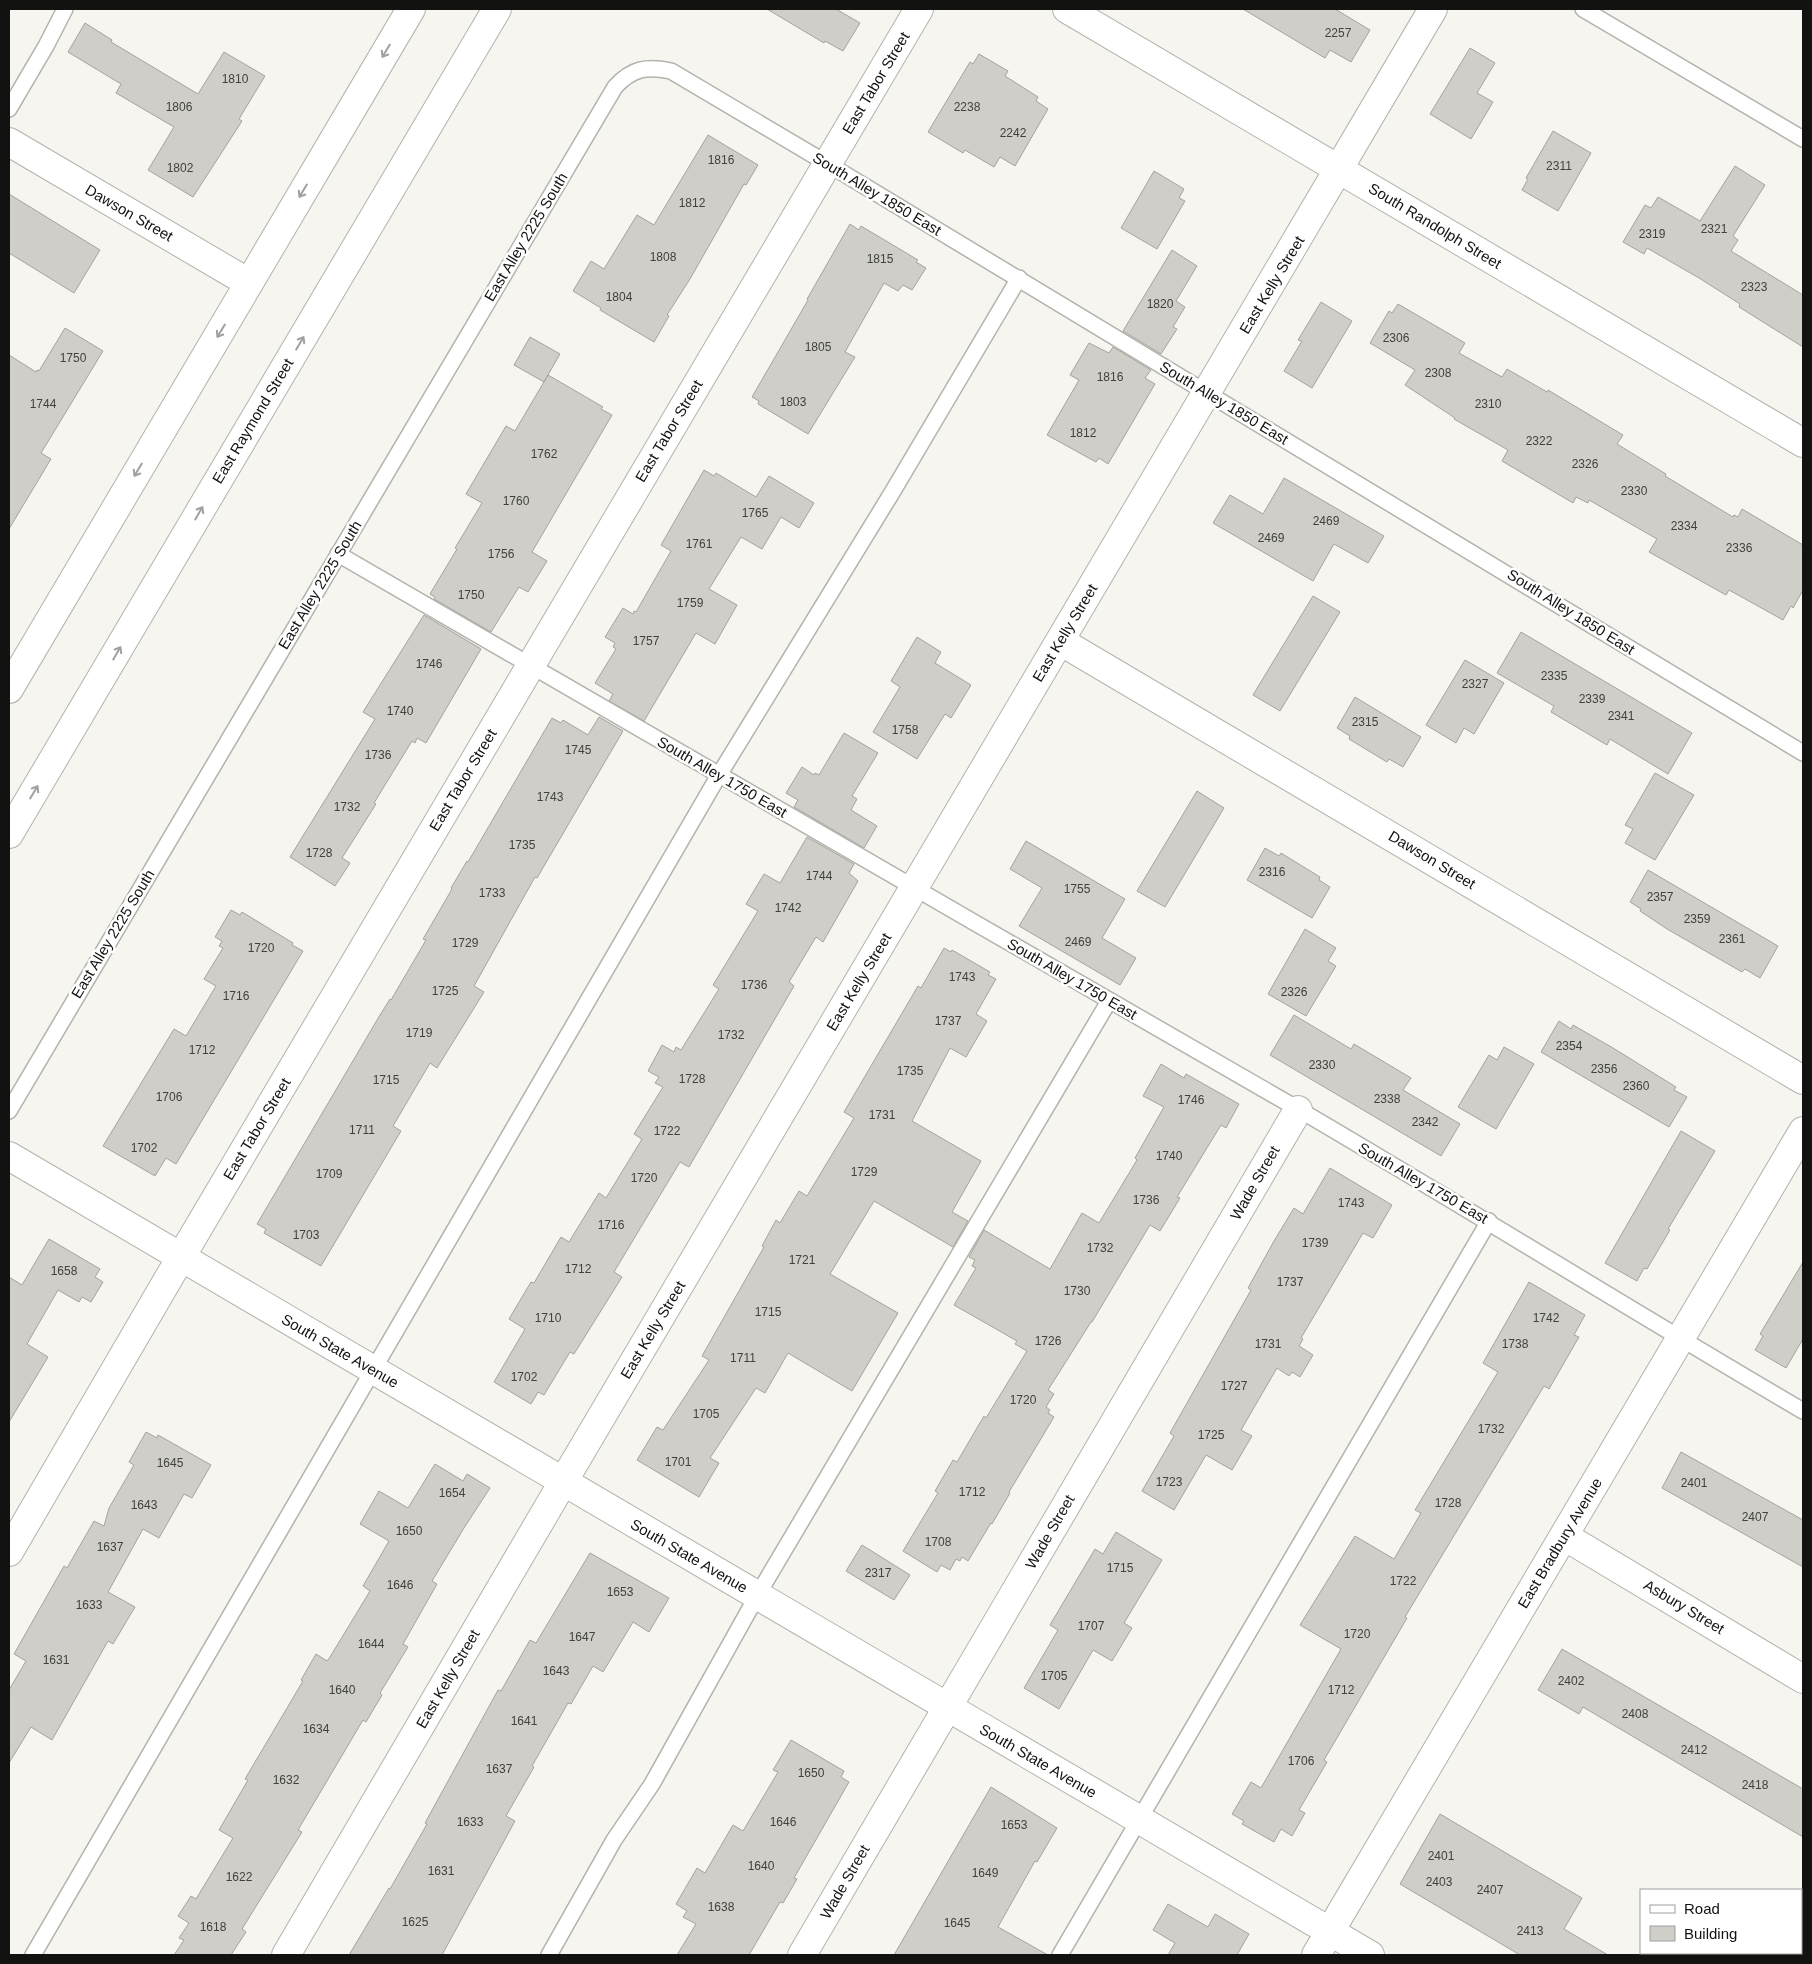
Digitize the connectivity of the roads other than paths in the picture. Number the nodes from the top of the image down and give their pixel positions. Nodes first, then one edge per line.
1 (65, 9) edge
2 (411, 9) edge
3 (498, 9) edge
4 (919, 9) edge
5 (1067, 9) edge
6 (1433, 9) edge
7 (1583, 9) edge
8 (640, 70) joint
9 (9, 109) edge
10 (1803, 139) edge
11 (9, 142) edge
12 (828, 164) junction
13 (1340, 169) junction
14 (1019, 278) junction
15 (249, 283) junction
16 (1208, 393) junction
17 (1803, 443) edge
18 (338, 554) junction
19 (1060, 641) junction
20 (530, 666) junction
21 (9, 688) edge
22 (1803, 753) edge
23 (719, 775) junction
24 (9, 834) edge
25 (914, 888) junction
26 (1109, 1000) junction
27 (1803, 1080) edge
28 (1298, 1110) junction
29 (9, 1111) edge
30 (1803, 1131) edge
31 (9, 1156) edge
32 (1488, 1221) junction
33 (181, 1257) junction
34 (1680, 1339) junction
35 (373, 1370) junction
36 (1803, 1411) edge
37 (563, 1482) junction
38 (1564, 1536) junction
39 (9, 1552) edge
40 (757, 1596) junction
41 (1803, 1679) edge
42 (947, 1708) junction
43 (1140, 1821) junction
44 (1330, 1932) junction
45 (32, 1955) edge
46 (286, 1955) edge
47 (549, 1955) edge
48 (802, 1955) edge
49 (1060, 1955) edge
50 (1316, 1955) edge
51 (1370, 1955) edge

1 - 9 lane
2 -> 15 street
24 -> 3 street, East Raymond Street
4 - 12 street, East Tabor Street
5 - 13 street, South Randolph Street
6 - 13 street, East Kelly Street
7 - 10 lane
8 - 12 lane, South Alley 1850 East
8 - 18 lane, East Alley 2225 South
11 - 15 street, Dawson Street
12 - 14 lane, South Alley 1850 East
12 - 20 street, East Tabor Street
13 - 16 street, East Kelly Street
13 - 17 street, South Randolph Street
14 - 16 lane, South Alley 1850 East
14 - 23 lane
15 -> 21 street
16 - 19 street, East Kelly Street
16 - 22 lane, South Alley 1850 East
18 - 20 lane, South Alley 1750 East
18 - 29 lane, East Alley 2225 South
19 - 25 street, East Kelly Street
19 - 27 street, Dawson Street
20 - 23 lane, South Alley 1750 East
20 - 33 street, East Tabor Street
23 - 25 lane, South Alley 1750 East
23 - 35 lane
25 - 26 lane, South Alley 1750 East
25 - 37 street, East Kelly Street
26 - 28 lane, South Alley 1750 East
26 - 40 lane
28 - 32 lane, South Alley 1750 East
28 - 42 street, Wade Street
30 - 34 street, East Bradbury Avenue
31 - 33 street, South State Avenue
32 - 34 lane, South Alley 1750 East
32 - 43 lane
33 - 35 street, South State Avenue
33 - 39 street, East Tabor Street
34 - 36 lane, South Alley 1750 East
34 - 38 street, East Bradbury Avenue
35 - 37 street, South State Avenue
35 - 45 lane
37 - 40 street, South State Avenue
37 - 46 street, East Kelly Street
38 - 41 street, Asbury Street
38 - 44 street, East Bradbury Avenue
40 - 42 street, South State Avenue
40 - 47 lane
42 - 43 street, South State Avenue
42 - 48 street, Wade Street
43 - 44 street, South State Avenue
43 - 49 lane
44 - 50 street, East Bradbury Avenue
44 - 51 street, South State Avenue

